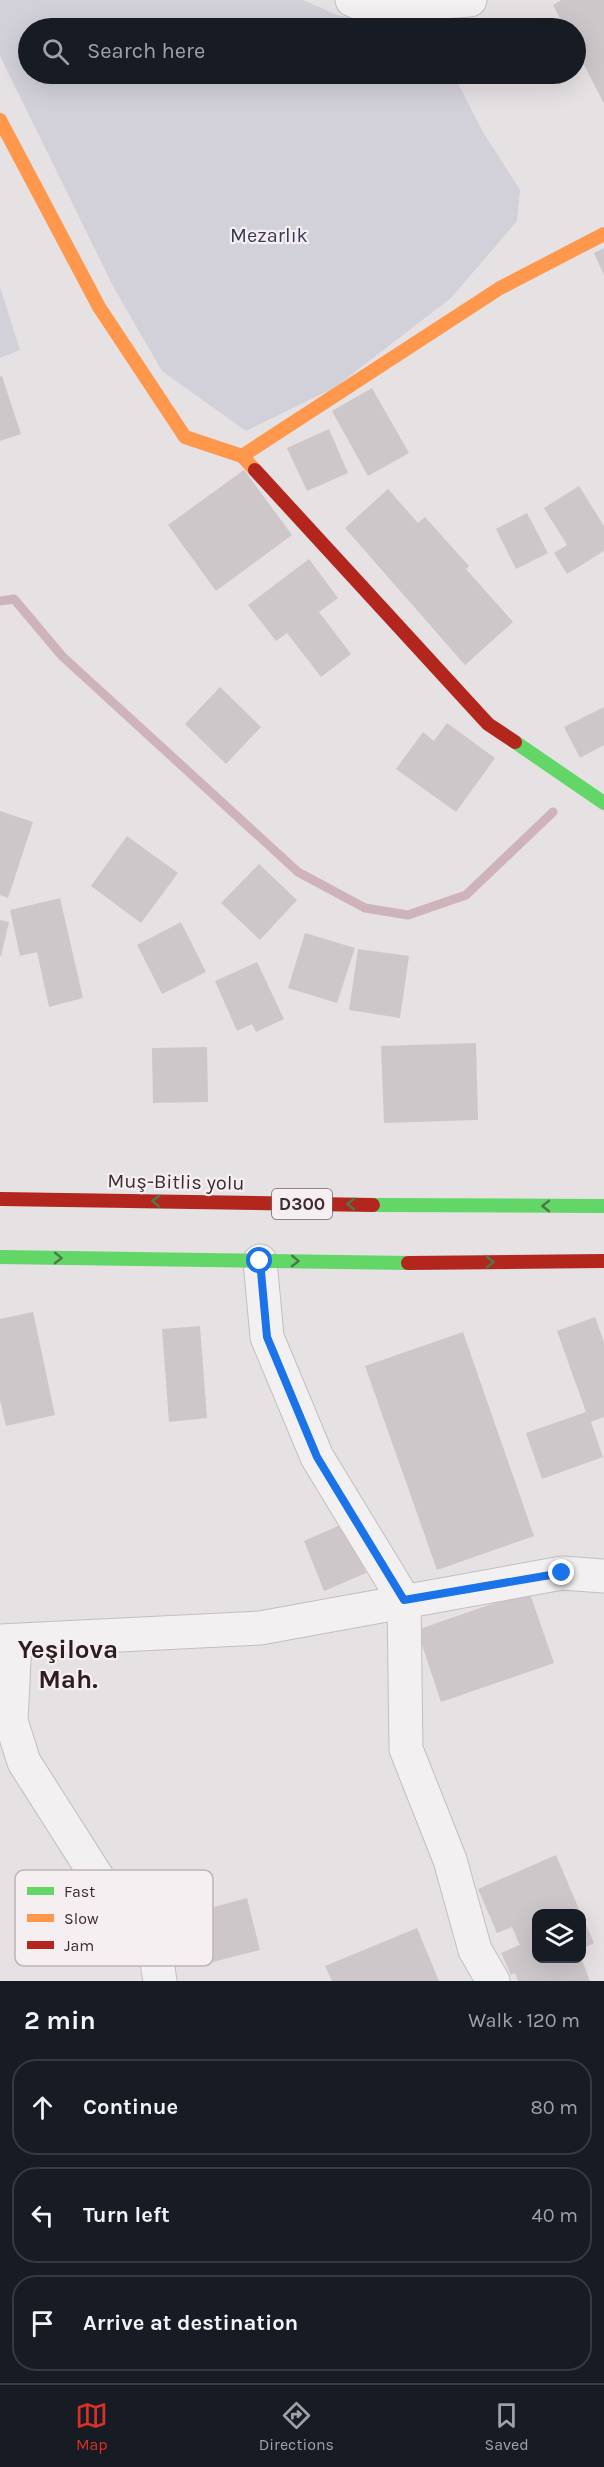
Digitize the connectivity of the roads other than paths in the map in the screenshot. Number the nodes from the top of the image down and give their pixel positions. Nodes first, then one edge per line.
1 (352, 0) edge
2 (470, 0) edge
3 (0, 120) edge
4 (604, 234) edge
5 (242, 456) junction
6 (604, 803) edge
7 (0, 1199) edge
8 (604, 1206) edge
9 (0, 1257) edge
10 (260, 1261) junction
11 (604, 1261) edge
12 (604, 1576) edge
13 (404, 1600) junction
14 (8, 1641) edge
15 (93, 1870) edge
16 (158, 1966) edge
17 (160, 1981) edge
18 (493, 1981) edge

1 - 2 street
3 - 5 main road
4 - 5 main road
5 - 6 main road
8 -> 7 main road, Muş-Bitlis yolu / D300
9 -> 10 main road
10 -> 11 main road
10 - 13 street
12 - 13 street
13 - 14 street
13 - 18 street
14 - 15 street
16 - 17 street

